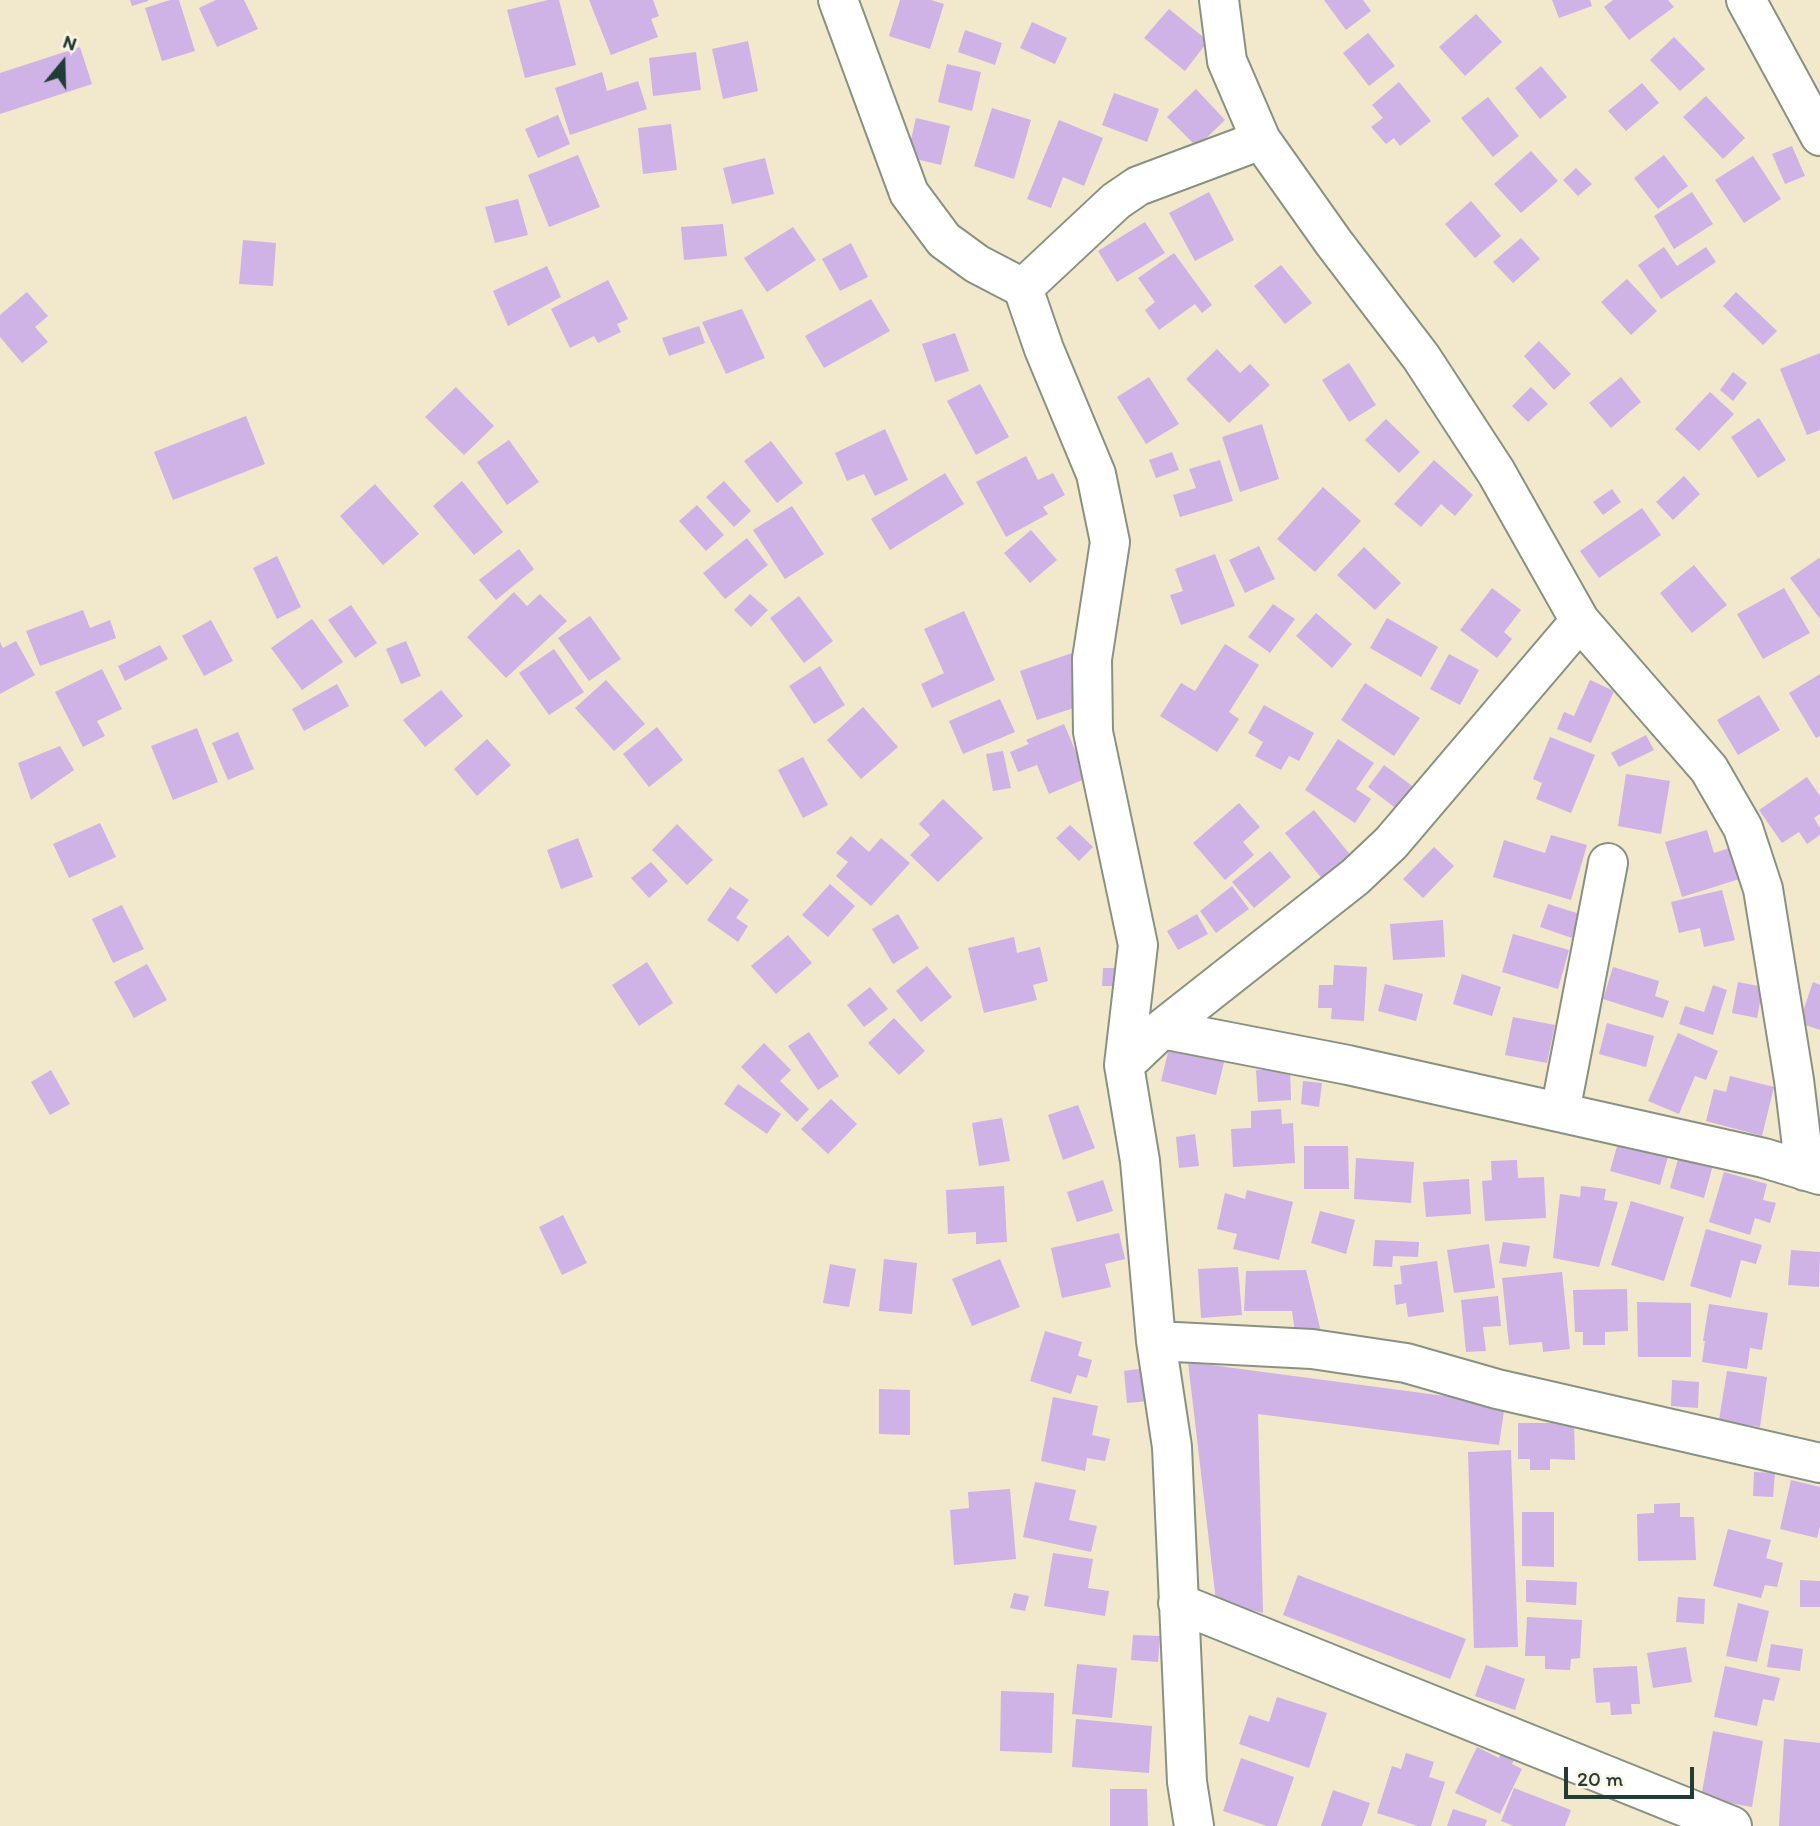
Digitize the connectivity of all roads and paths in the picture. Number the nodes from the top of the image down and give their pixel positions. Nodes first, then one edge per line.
1 (838, 0) edge
2 (1219, 0) edge
3 (1756, 3) edge
4 (1820, 136) edge
5 (1261, 141) junction
6 (1023, 288) junction
7 (1580, 621) junction
8 (1608, 863) dead end
9 (1163, 1029) junction
10 (1124, 1065) junction
11 (1560, 1112) junction
12 (1813, 1173) edge
13 (1156, 1341) junction
14 (1820, 1464) edge
15 (1178, 1603) junction
16 (1194, 1826) edge
17 (1732, 1826) edge

1 - 6 street
2 - 5 street
3 - 4 street
5 - 6 street
5 - 7 street
6 - 10 street
7 - 9 street
7 - 12 street
8 - 11 street
9 - 10 street
9 - 11 street
10 - 13 street
11 - 12 street
13 - 14 street
13 - 15 street
15 - 16 street
15 - 17 street

